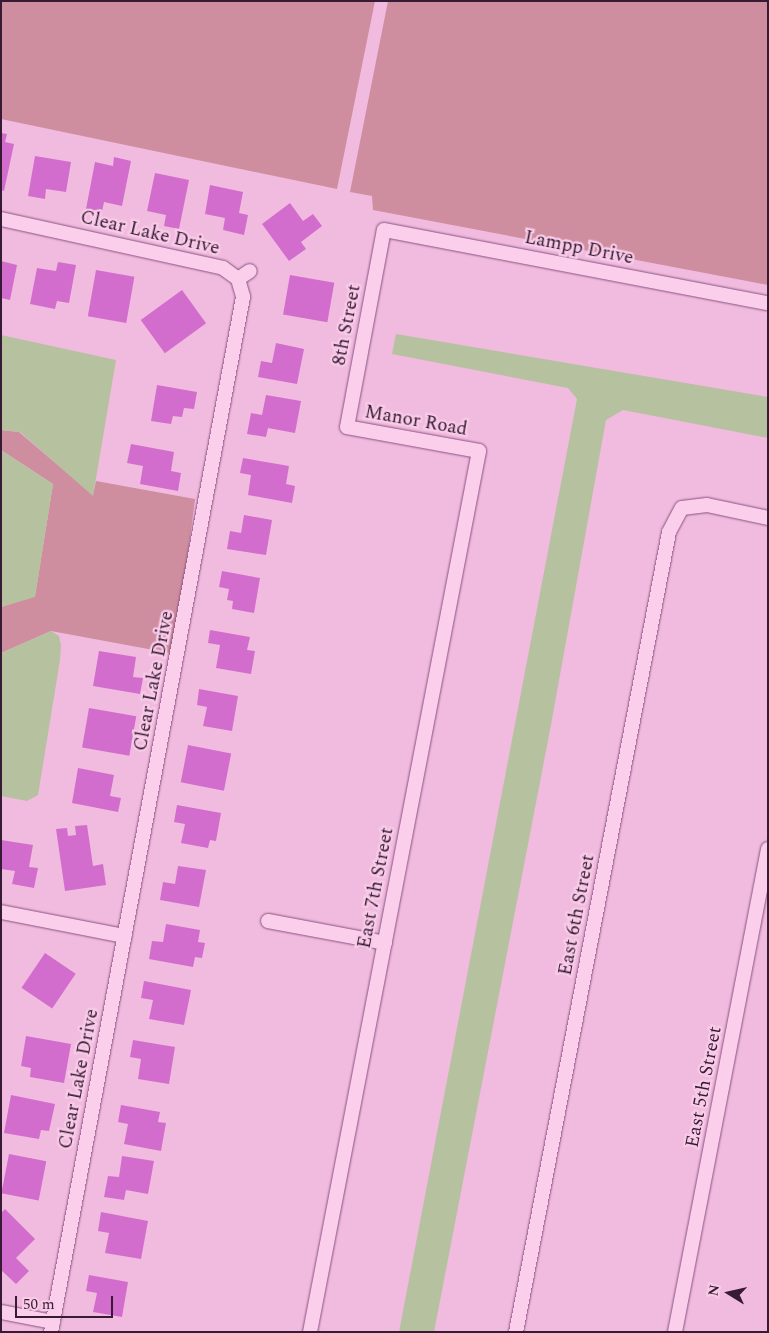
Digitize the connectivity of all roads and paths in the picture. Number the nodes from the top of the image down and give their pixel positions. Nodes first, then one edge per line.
1 (1, 219) edge
2 (384, 230) joint
3 (250, 271) dead end
4 (238, 279) junction
5 (768, 302) edge
6 (347, 427) joint
7 (479, 451) joint
8 (768, 518) edge
9 (768, 849) edge
10 (1, 912) edge
11 (268, 922) dead end
12 (125, 936) junction
13 (385, 943) junction
14 (1, 1312) edge
15 (52, 1327) edge
16 (310, 1332) edge
17 (516, 1332) edge
18 (675, 1332) edge

1 - 4 street, Clear Lake Drive
2 - 5 street, Lampp Drive
2 - 6 street, 8th Street
3 - 4 street
4 - 12 street, Clear Lake Drive
6 - 7 street, Manor Road
7 - 13 street, East 7th Street
8 - 17 street, East 6th Street
9 - 18 street, East 5th Street
10 - 12 street
11 - 13 street
12 - 15 street, Clear Lake Drive
13 - 16 street, East 7th Street
14 - 15 street

